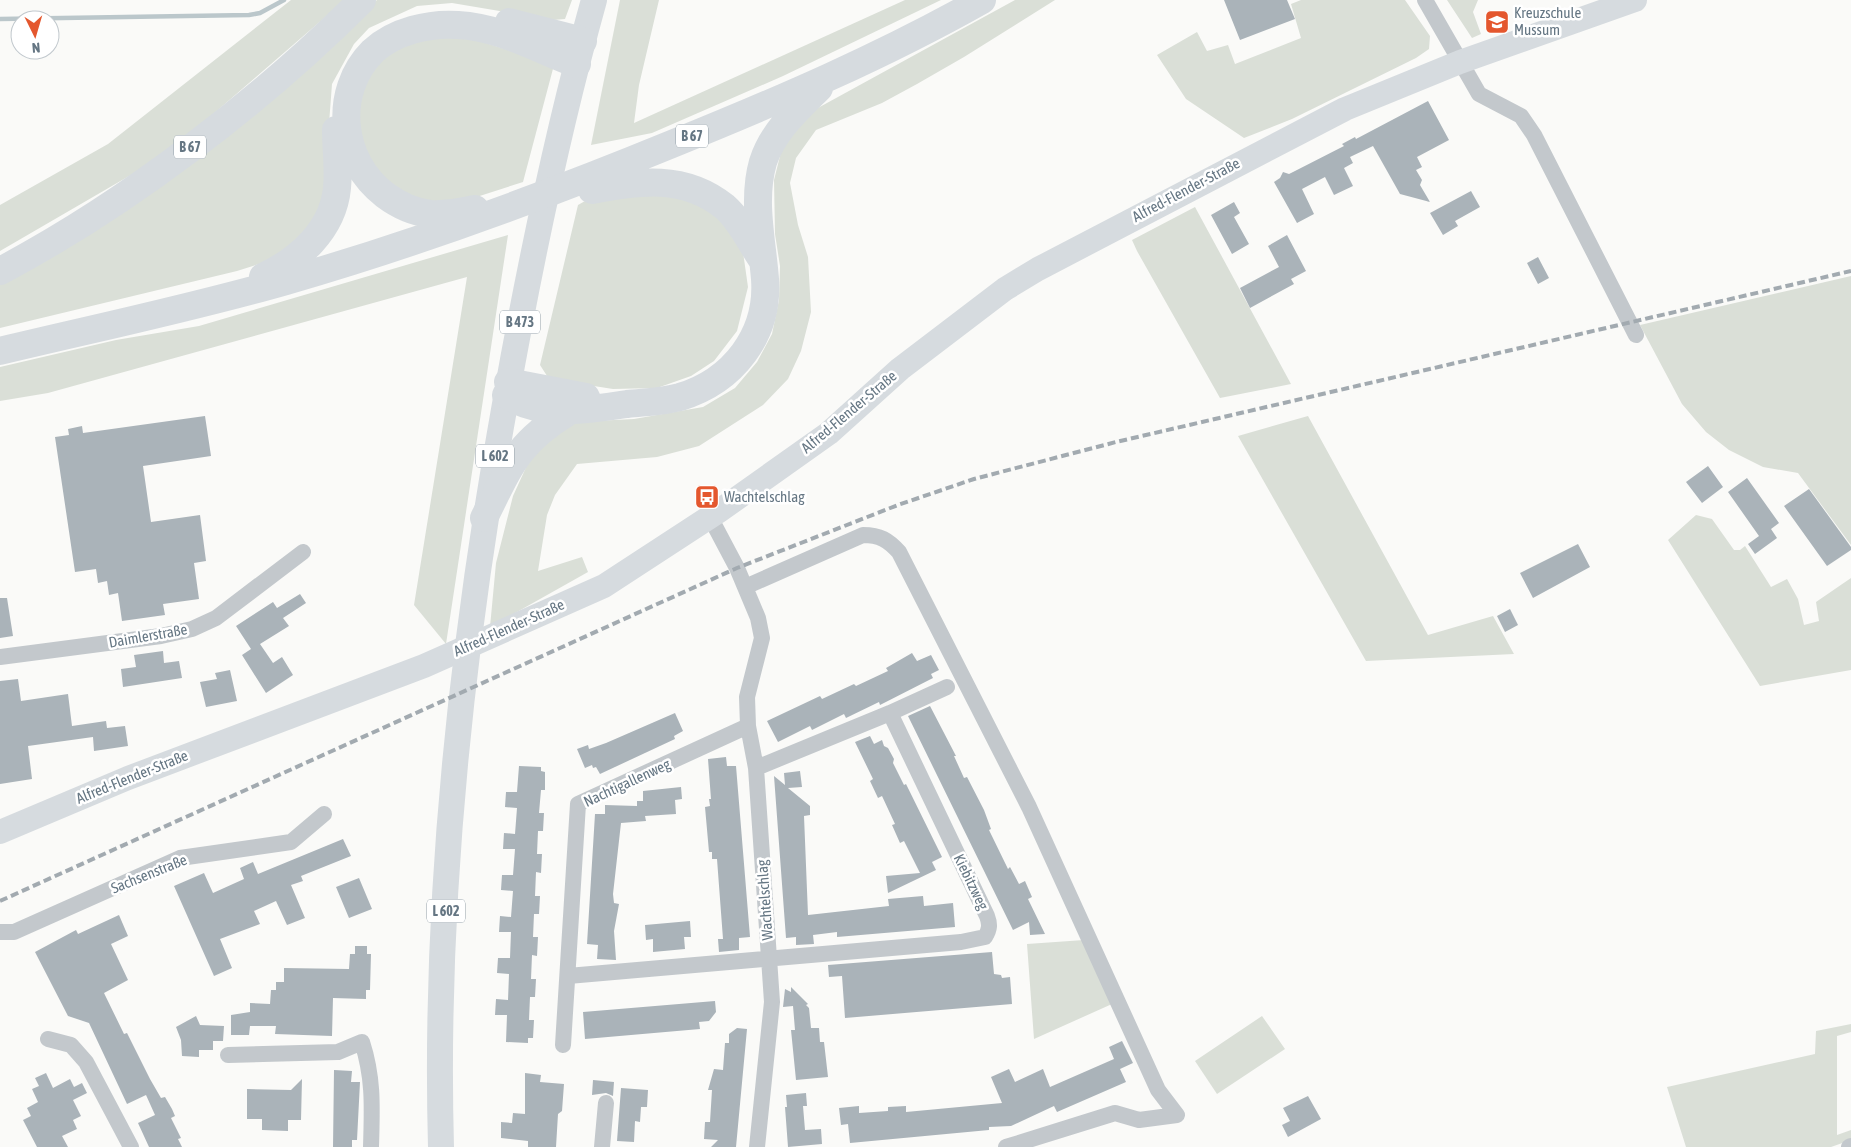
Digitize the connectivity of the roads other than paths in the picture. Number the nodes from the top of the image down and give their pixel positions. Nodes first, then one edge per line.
1 (362, 0) edge
2 (594, 0) edge
3 (982, 0) edge
4 (1425, 0) edge
5 (1635, 0) edge
6 (580, 53) junction
7 (1460, 62) junction
8 (830, 76) junction
9 (534, 200) junction
10 (762, 261) junction
11 (0, 271) edge
12 (201, 304) junction
13 (1636, 335) dead end
14 (0, 351) edge
15 (507, 388) junction
16 (630, 404) junction
17 (568, 412) junction
18 (710, 517) junction
19 (484, 518) junction
20 (302, 552) dead end
21 (745, 586) junction
22 (0, 657) edge
23 (947, 687) dead end
24 (890, 713) junction
25 (748, 726) junction
26 (756, 768) junction
27 (324, 814) dead end
28 (0, 832) edge
29 (0, 932) edge
30 (769, 958) junction
31 (568, 976) junction
32 (48, 1039) dead end
33 (562, 1046) dead end
34 (228, 1054) dead end
35 (606, 1103) dead end
36 (131, 1147) edge
37 (371, 1147) edge
38 (441, 1147) edge
39 (602, 1147) edge
40 (757, 1147) edge
41 (1006, 1147) edge

1 - 11 highway, B 67
2 - 6 main road, B 473
3 - 8 highway, B 67
4 - 7 street
5 - 7 street, Alfred-Flender-Straße
6 - 9 highway
6 - 12 highway
6 - 15 main road, B 473
7 - 13 street
7 - 18 street, Alfred-Flender-Straße
8 - 9 highway, B 67
8 - 10 highway
9 - 10 highway
9 - 12 highway, B 67
10 - 16 highway
12 - 14 highway, B 67
15 - 16 highway
15 - 17 highway
15 - 19 main road, L 602
16 - 17 highway
17 - 19 highway
18 - 21 street, Wachtelschlag
18 - 28 street, Alfred-Flender-Straße
19 - 38 main road, L 602
20 - 22 street, Daimlerstraße
21 - 25 street, Wachtelschlag
21 - 41 street
23 - 24 street
24 - 26 street
24 - 30 street, Kiebitzweg
25 - 26 street, Wachtelschlag
25 - 31 street, Nachtigallenweg
26 - 30 street, Wachtelschlag
27 - 29 street, Sachsenstraße
30 - 31 street
30 - 40 street, Wachtelschlag
31 - 33 street, Nachtigallenweg
32 - 36 street
34 - 37 street
35 - 39 street

